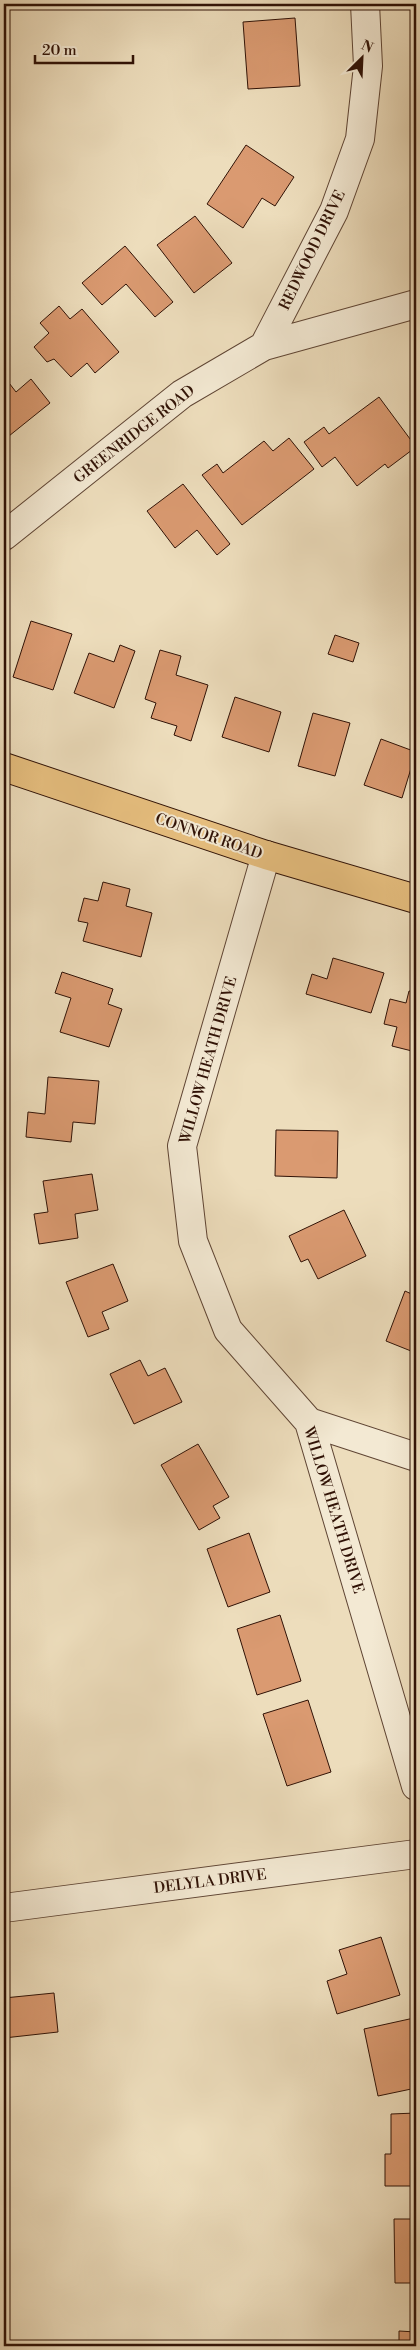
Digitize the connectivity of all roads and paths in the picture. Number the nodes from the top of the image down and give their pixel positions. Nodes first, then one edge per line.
1 (365, 4) edge
2 (416, 304) edge
3 (264, 346) junction
4 (4, 536) edge
5 (4, 767) edge
6 (266, 855) junction
7 (416, 899) edge
8 (309, 1422) junction
9 (416, 1457) edge
10 (416, 1786) edge
11 (416, 1854) edge
12 (4, 1908) edge

1 - 3 street, REDWOOD DRIVE
2 - 3 street, GREENRIDGE ROAD
3 - 4 street, GREENRIDGE ROAD
5 - 6 main road, CONNOR ROAD
6 - 7 main road, CONNOR ROAD
6 - 8 street, WILLOW HEATH DRIVE
8 - 9 street
8 - 10 street, WILLOW HEATH DRIVE
11 - 12 street, DELYLA DRIVE

